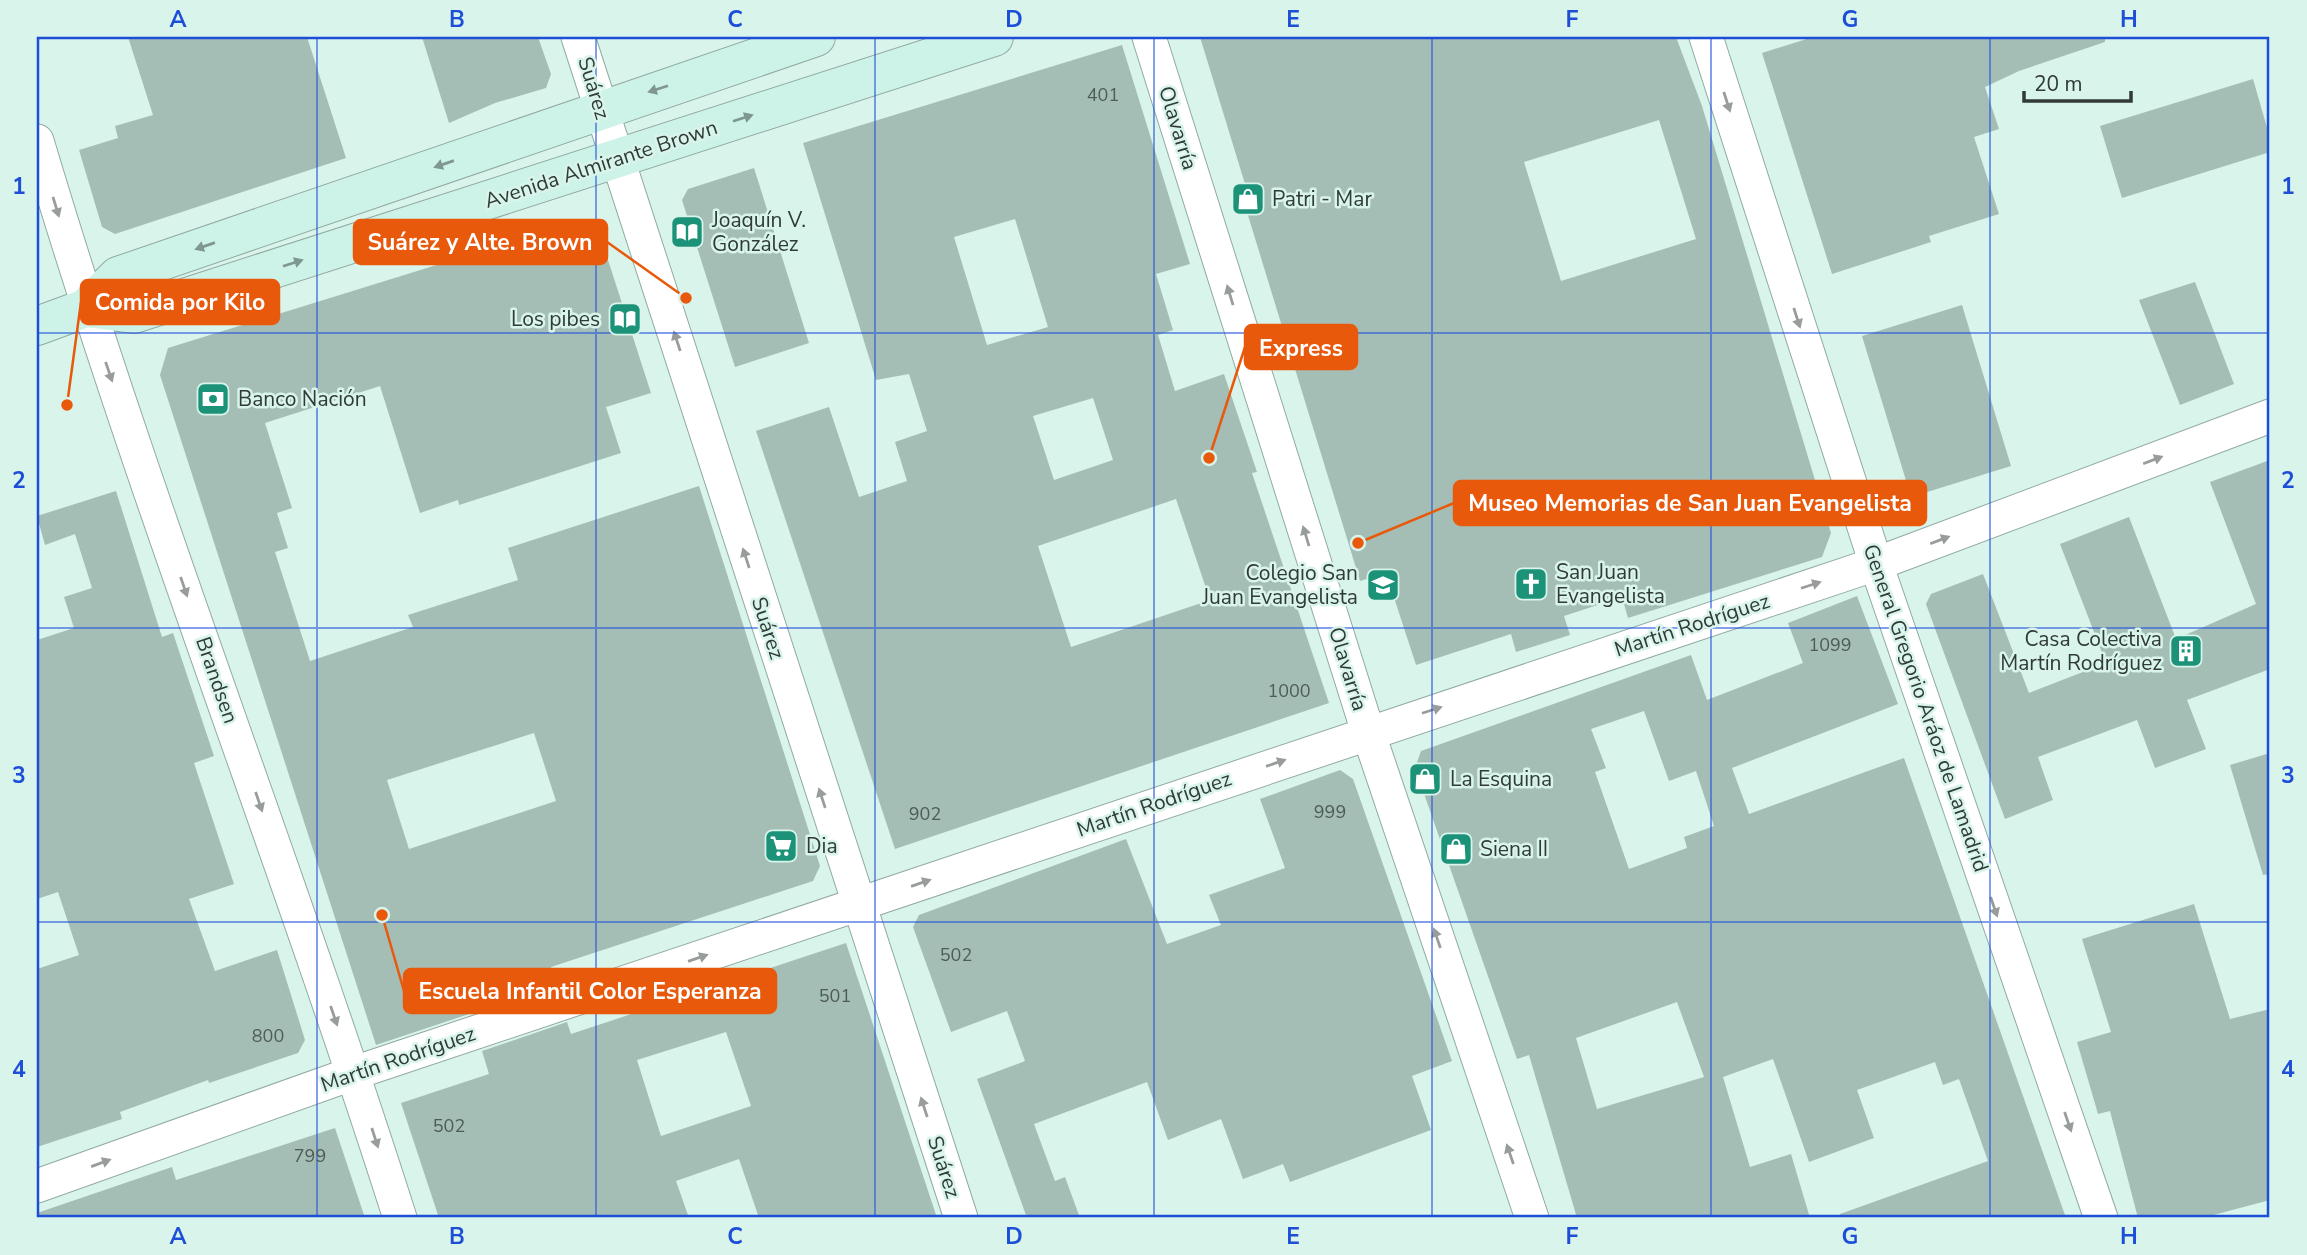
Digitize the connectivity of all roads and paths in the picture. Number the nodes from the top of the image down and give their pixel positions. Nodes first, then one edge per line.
1 (578, 37) edge
2 (816, 37) edge
3 (995, 37) edge
4 (1149, 37) edge
5 (1706, 37) edge
6 (601, 110) junction
7 (37, 141) edge
8 (615, 160) junction
9 (86, 308) junction
10 (37, 326) edge
11 (2270, 416) edge
12 (1876, 564) junction
13 (1368, 732) junction
14 (856, 905) junction
15 (354, 1073) junction
16 (37, 1186) edge
17 (400, 1218) edge
18 (961, 1218) edge
19 (1532, 1218) edge
20 (2102, 1218) edge

1 - 6 street, Suárez
2 -> 6 main road, Avenida Almirante Brown
8 -> 3 main road, Avenida Almirante Brown
13 -> 4 street, Olavarría
5 -> 12 street, General Gregorio Aráoz de Lamadrid
6 - 8 street, Suárez
6 -> 9 main road, Avenida Almirante Brown
7 -> 9 street, Brandsen
9 -> 8 main road, Avenida Almirante Brown
14 -> 8 street, Suárez
9 - 10 main road, Avenida Almirante Brown
9 -> 15 street, Brandsen
12 -> 11 street, Martín Rodríguez
13 -> 12 street, Martín Rodríguez
12 -> 20 street, General Gregorio Aráoz de Lamadrid
14 -> 13 street, Martín Rodríguez
19 -> 13 street, Olavarría
15 -> 14 street, Martín Rodríguez
18 -> 14 street, Suárez
16 -> 15 street, Martín Rodríguez
15 -> 17 street, Brandsen

